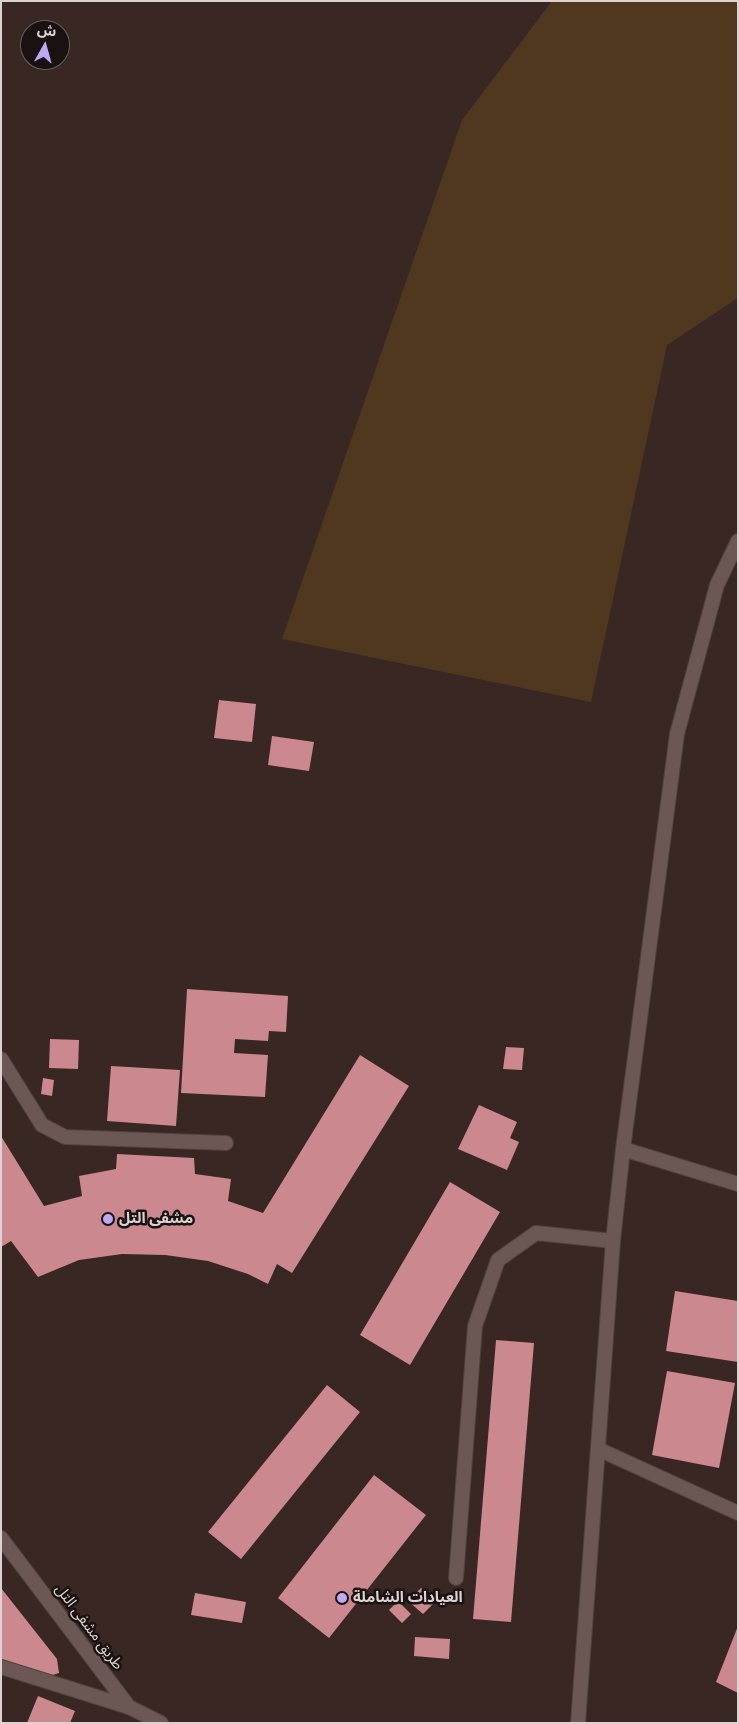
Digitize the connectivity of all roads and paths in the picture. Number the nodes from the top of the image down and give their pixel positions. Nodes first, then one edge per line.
1 (738, 541) edge
2 (1, 1059) edge
3 (226, 1143) dead end
4 (623, 1149) junction
5 (738, 1184) edge
6 (613, 1242) junction
7 (598, 1449) junction
8 (738, 1513) edge
9 (1, 1538) edge
10 (456, 1578) dead end
11 (1, 1667) edge
12 (129, 1707) junction
13 (161, 1723) edge
14 (578, 1723) edge

1 - 4 street
2 - 3 street
4 - 5 street
4 - 6 street
6 - 7 street
6 - 10 street
7 - 8 street
7 - 14 street
9 - 12 street, طريق مشفى التل
11 - 12 street
12 - 13 street, طريق مشفى التل

